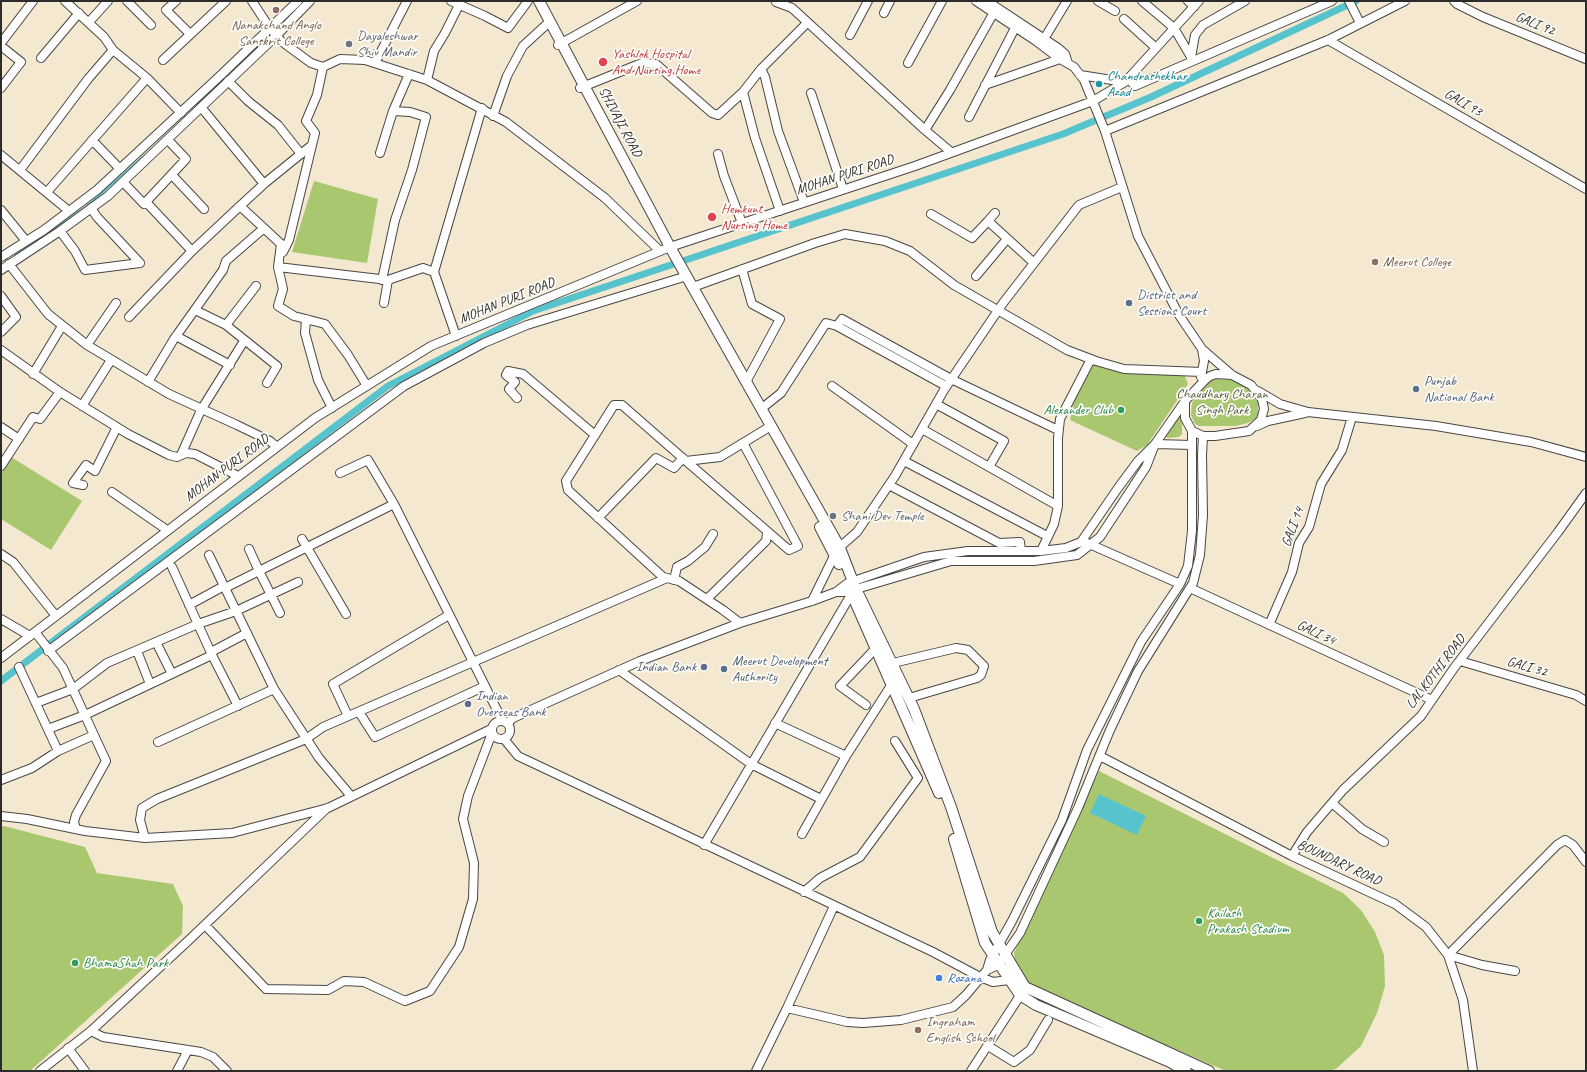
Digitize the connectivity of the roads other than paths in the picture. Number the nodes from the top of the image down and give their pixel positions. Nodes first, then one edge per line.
1 (33, 1) edge
2 (65, 1) edge
3 (108, 1) edge
4 (127, 1) edge
5 (176, 1) edge
6 (226, 1) edge
7 (252, 1) edge
8 (298, 1) edge
9 (310, 1) edge
10 (407, 1) edge
11 (451, 1) edge
12 (528, 1) edge
13 (534, 1) edge
14 (539, 1) edge
15 (637, 1) edge
16 (776, 1) edge
17 (868, 1) edge
18 (890, 1) edge
19 (942, 1) edge
20 (976, 1) edge
21 (988, 1) edge
22 (1067, 1) edge
23 (1098, 1) edge
24 (1142, 1) edge
25 (1245, 1) edge
26 (1332, 1) edge
27 (1349, 1) edge
28 (1405, 1) edge
29 (1454, 1) edge
30 (1194, 3) edge
31 (459, 5) junction
32 (1115, 11) dead end
33 (79, 13) junction
34 (884, 13) dead end
35 (993, 14) junction
36 (1124, 19) dead end
37 (89, 22) junction
38 (807, 23) junction
39 (1360, 23) junction
40 (546, 24) junction
41 (151, 25) dead end
42 (1015, 28) junction
43 (1174, 28) junction
44 (273, 32) junction
45 (190, 34) junction
46 (850, 35) dead end
47 (1044, 39) junction
48 (1328, 40) junction
49 (560, 44) junction
50 (1, 45) edge
51 (1156, 48) junction
52 (113, 50) junction
53 (42, 58) dead end
54 (1586, 59) edge
55 (163, 60) dead end
56 (1060, 60) junction
57 (1068, 62) junction
58 (375, 63) junction
59 (908, 63) dead end
60 (323, 67) junction
61 (761, 69) junction
62 (409, 74) junction
63 (1080, 75) junction
64 (146, 78) junction
65 (427, 80) junction
66 (1127, 80) junction
67 (228, 81) junction
68 (985, 85) junction
69 (582, 87) junction
70 (1, 88) edge
71 (743, 92) junction
72 (811, 93) dead end
73 (1093, 101) junction
74 (202, 107) junction
75 (482, 108) junction
76 (393, 111) junction
77 (181, 113) junction
78 (493, 116) junction
79 (969, 116) dead end
80 (1104, 128) junction
81 (925, 130) junction
82 (92, 140) junction
83 (168, 140) junction
84 (312, 145) junction
85 (952, 152) junction
86 (380, 153) dead end
87 (301, 154) junction
88 (718, 154) dead end
89 (1, 155) edge
90 (120, 169) junction
91 (20, 170) junction
92 (172, 175) junction
93 (123, 182) junction
94 (264, 184) junction
95 (1122, 187) junction
96 (843, 190) junction
97 (1586, 190) edge
98 (47, 192) junction
99 (804, 202) junction
100 (144, 204) junction
101 (240, 206) junction
102 (91, 208) junction
103 (204, 209) dead end
104 (1, 210) edge
105 (69, 211) junction
106 (780, 211) junction
107 (995, 213) dead end
108 (931, 214) dead end
109 (988, 221) junction
110 (742, 223) junction
111 (264, 228) junction
112 (60, 231) junction
113 (1008, 239) junction
114 (26, 241) junction
115 (192, 251) junction
116 (668, 252) junction
117 (1, 256) edge
118 (1034, 263) junction
119 (9, 264) junction
120 (278, 267) junction
121 (742, 269) junction
122 (1, 270) edge
123 (434, 272) junction
124 (684, 275) junction
125 (976, 276) dead end
126 (385, 280) junction
127 (256, 286) dead end
128 (693, 287) junction
129 (1, 296) edge
130 (116, 303) dead end
131 (384, 303) dead end
132 (195, 310) junction
133 (998, 311) junction
134 (129, 317) dead end
135 (306, 319) junction
136 (710, 322) junction
137 (226, 325) junction
138 (62, 326) junction
139 (837, 326) junction
140 (1, 332) edge
141 (176, 336) junction
142 (456, 336) junction
143 (244, 341) junction
144 (87, 345) junction
145 (1202, 349) junction
146 (1, 350) edge
147 (1091, 359) junction
148 (111, 360) junction
149 (230, 365) junction
150 (1202, 372) junction
151 (33, 374) junction
152 (1232, 375) junction
153 (951, 379) junction
154 (148, 382) junction
155 (746, 382) junction
156 (268, 383) dead end
157 (367, 386) junction
158 (832, 386) dead end
159 (946, 386) junction
160 (1199, 386) junction
161 (1254, 389) junction
162 (60, 392) junction
163 (517, 398) dead end
164 (1185, 401) junction
165 (936, 404) junction
166 (82, 406) junction
167 (332, 408) junction
168 (761, 409) junction
169 (201, 410) junction
170 (1308, 412) junction
171 (1352, 417) junction
172 (1, 427) edge
173 (117, 428) junction
174 (1254, 428) junction
175 (766, 429) junction
176 (922, 430) junction
177 (1058, 430) junction
178 (1192, 432) junction
179 (595, 435) junction
180 (1203, 436) junction
181 (19, 440) junction
182 (743, 443) junction
183 (913, 444) junction
184 (1155, 444) junction
185 (1192, 445) junction
186 (277, 447) junction
187 (181, 455) junction
188 (1586, 456) edge
189 (684, 459) junction
190 (904, 461) junction
191 (1, 466) edge
192 (989, 467) junction
193 (340, 473) dead end
194 (238, 476) junction
195 (83, 485) dead end
196 (889, 485) junction
197 (112, 492) dead end
198 (1586, 492) edge
199 (394, 504) junction
200 (1058, 506) junction
201 (598, 518) junction
202 (167, 530) junction
203 (767, 533) junction
204 (713, 534) dead end
205 (1047, 536) junction
206 (302, 538) dead end
207 (1081, 541) junction
208 (1091, 545) junction
209 (307, 546) junction
210 (249, 549) dead end
211 (837, 551) junction
212 (1022, 551) junction
213 (1041, 551) junction
214 (1, 554) edge
215 (209, 555) dead end
216 (172, 567) dead end
217 (259, 571) junction
218 (670, 579) junction
219 (298, 582) dead end
220 (1180, 584) junction
221 (225, 587) junction
222 (852, 587) junction
223 (1190, 588) junction
224 (270, 595) junction
225 (707, 599) junction
226 (812, 601) junction
227 (189, 605) junction
228 (236, 611) junction
229 (280, 613) dead end
230 (346, 614) dead end
231 (449, 615) junction
232 (56, 616) junction
233 (1, 619) edge
234 (740, 623) junction
235 (198, 624) junction
236 (1269, 625) junction
237 (247, 633) junction
238 (32, 634) junction
239 (156, 642) junction
240 (876, 648) junction
241 (48, 649) junction
242 (137, 651) junction
243 (212, 655) junction
244 (1, 658) edge
245 (1460, 661) junction
246 (473, 663) junction
247 (893, 663) junction
248 (19, 667) dead end
249 (619, 670) junction
250 (172, 674) junction
251 (150, 684) junction
252 (892, 684) junction
253 (485, 686) junction
254 (73, 689) junction
255 (274, 689) junction
256 (909, 698) junction
257 (1432, 700) junction
258 (1586, 700) edge
259 (36, 703) junction
260 (866, 705) dead end
261 (238, 706) junction
262 (359, 712) junction
263 (85, 715) junction
264 (348, 716) junction
265 (505, 722) junction
266 (775, 723) junction
267 (48, 729) junction
268 (492, 731) junction
269 (94, 735) junction
270 (306, 739) junction
271 (504, 739) junction
272 (896, 741) dead end
273 (158, 742) dead end
274 (58, 751) junction
275 (846, 756) junction
276 (1100, 756) junction
277 (751, 764) junction
278 (927, 765) junction
279 (918, 778) junction
280 (1, 780) edge
281 (351, 796) junction
282 (821, 800) junction
283 (1332, 803) junction
284 (328, 808) junction
285 (1, 816) edge
286 (76, 829) junction
287 (802, 834) dead end
288 (145, 838) junction
289 (1384, 842) dead end
290 (704, 844) junction
291 (1292, 856) junction
292 (1586, 862) edge
293 (804, 892) junction
294 (834, 906) junction
295 (205, 925) junction
296 (999, 944) junction
297 (1005, 954) junction
298 (1448, 955) junction
299 (996, 959) junction
300 (1515, 971) dead end
301 (980, 977) junction
302 (1010, 980) junction
303 (1022, 991) junction
304 (787, 1008) junction
305 (1048, 1020) dead end
306 (91, 1030) junction
307 (988, 1046) junction
308 (68, 1048) junction
309 (188, 1050) junction
310 (1180, 1068) edge
311 (40, 1071) edge
312 (85, 1071) edge
313 (177, 1071) edge
314 (227, 1071) edge
315 (756, 1071) edge
316 (971, 1071) edge
317 (1210, 1071) edge
318 (1473, 1071) edge

1 - 50 street
2 - 33 street
3 - 37 street
4 - 41 street
5 - 45 street
6 - 45 street
7 - 44 street
8 - 44 street
9 - 44 street
10 - 58 street
11 - 31 street
12 - 31 street
13 - 40 main road
14 - 49 main road, SHIVAJI ROAD
15 - 49 street
16 - 38 street
17 - 46 street
18 - 34 street
19 - 59 street
20 - 35 street
21 - 47 street
22 - 47 street
23 - 32 street
24 - 43 street
25 - 43 street
26 - 66 street
27 - 39 street
28 - 39 street
29 - 54 street, GALI 92
30 - 43 street, MOHAN PURI ROAD
31 - 65 street
33 - 37 street
33 - 53 street
35 - 42 street
35 - 81 street
36 - 51 street
37 - 52 street
38 - 61 street
38 - 81 street
39 - 48 street
40 - 49 main road
40 - 78 street
42 - 56 street
42 - 68 street
43 - 51 street, MOHAN PURI ROAD
44 - 60 street
44 - 67 street
44 - 77 street
45 - 55 street
47 - 57 street
48 - 80 street
48 - 97 street, GALI 93
49 - 69 main road, SHIVAJI ROAD
50 - 70 street
51 - 66 street, MOHAN PURI ROAD
52 - 64 street
52 - 91 street
56 - 57 street
56 - 68 street
57 - 63 street
58 - 60 street
58 - 62 street
60 - 84 street
61 - 71 street
61 - 99 street
62 - 65 street
62 - 76 street
63 - 66 street
63 - 73 street
64 - 77 street
64 - 82 street
65 - 75 street
66 - 73 street, MOHAN PURI ROAD
67 - 74 street
67 - 87 street
68 - 79 street
69 - 71 street
69 - 116 main road, SHIVAJI ROAD
71 - 106 street
72 - 96 street
73 - 80 street
73 - 85 street, MOHAN PURI ROAD
74 - 83 street
74 - 94 street
75 - 78 street
75 - 123 street
76 - 86 street
76 - 126 street
77 - 90 street
78 - 116 street
80 - 95 street
81 - 85 street
82 - 90 street
82 - 98 street
83 - 92 street
83 - 93 street
84 - 87 street
84 - 120 street
85 - 96 street, MOHAN PURI ROAD
87 - 94 street
88 - 110 street
89 - 91 street
90 - 105 street
91 - 98 street
92 - 100 street
92 - 103 street
93 - 100 street
93 - 102 street
94 - 101 street
95 - 118 street
95 - 145 street
96 - 99 street, MOHAN PURI ROAD
98 - 105 street
99 - 106 street, MOHAN PURI ROAD
100 - 115 street
101 - 111 street
101 - 115 street
102 - 112 street
102 - 112 street
104 - 114 street
105 - 114 street
106 - 110 street, MOHAN PURI ROAD
107 - 109 street
108 - 109 street
109 - 113 street
110 - 116 street, MOHAN PURI ROAD
111 - 120 street
111 - 132 street
112 - 119 street
113 - 118 street
113 - 125 street
114 - 117 street
115 - 134 street
116 - 124 main road, SHIVAJI ROAD
116 - 142 street, MOHAN PURI ROAD
118 - 133 street
119 - 122 street
119 - 138 street
120 - 126 street
120 - 135 street
121 - 128 street
121 - 133 street
121 - 155 street
123 - 126 street
123 - 142 street
124 - 128 main road
124 - 136 main road
124 - 241 street
126 - 131 street
127 - 137 street
128 - 136 main road
129 - 140 street
130 - 144 street
132 - 137 street
132 - 141 street
133 - 147 street
133 - 153 street
135 - 157 street
135 - 167 street
136 - 155 main road
136 - 175 main road
137 - 143 street
138 - 144 street
138 - 151 street
139 - 153 street
139 - 159 street
139 - 168 street
141 - 149 street
141 - 154 street
142 - 157 street, MOHAN PURI ROAD
143 - 149 street
143 - 156 street
144 - 148 street
145 - 150 street
145 - 152 street
146 - 151 street
147 - 150 street
147 - 177 street
148 - 154 street
148 - 166 street
149 - 169 street
150 - 160 street
151 - 162 street
152 - 160 street
152 - 161 street
153 - 159 street
153 - 177 street
154 - 169 street
155 - 168 main road
157 - 167 street, MOHAN PURI ROAD
158 - 183 street
159 - 165 street
160 - 164 street
161 - 170 street
161 - 174 street
162 - 166 street
162 - 181 street
163 - 179 street
164 - 178 street
164 - 184 street
165 - 176 street
165 - 192 street
166 - 173 street
167 - 186 street, MOHAN PURI ROAD
168 - 211 main road
169 - 186 street
169 - 187 street
170 - 171 street
170 - 174 street
171 - 188 street
171 - 236 street, GALI 14
172 - 181 street
173 - 187 street
173 - 195 street
174 - 180 street
175 - 182 street
175 - 211 main road
176 - 183 street
176 - 192 street
177 - 200 street
178 - 180 street
178 - 185 street
179 - 189 street
179 - 201 street
180 - 223 street
181 - 191 street
182 - 189 street
182 - 203 street
183 - 190 street
184 - 185 street
184 - 207 street
184 - 208 street
185 - 220 street
186 - 194 street, MOHAN PURI ROAD
187 - 194 street
189 - 201 street
189 - 203 street
190 - 196 street
190 - 205 street
192 - 200 street
193 - 199 street
194 - 202 street, MOHAN PURI ROAD
196 - 211 street
196 - 212 street
197 - 202 street
198 - 245 street, LAL KOTHI ROAD
199 - 209 street
199 - 231 street
200 - 205 street
201 - 218 street
202 - 232 street, MOHAN PURI ROAD
203 - 225 street
204 - 218 street
205 - 213 street
206 - 209 street
207 - 208 street
207 - 213 street
208 - 220 street
208 - 222 street
209 - 217 street
209 - 230 street
210 - 217 street
211 - 222 main road
211 - 226 street
212 - 213 street
212 - 222 street
214 - 232 street
215 - 221 street
216 - 227 street
217 - 221 street
217 - 224 street
218 - 225 street
218 - 246 street
219 - 224 street
220 - 296 street
221 - 227 street
221 - 228 street
222 - 226 street
222 - 240 main road
222 - 247 main road
222 - 266 street
223 - 236 street, GALI 34
223 - 276 street
224 - 228 street
224 - 229 street
225 - 234 street
226 - 234 street
227 - 235 street
228 - 235 street
228 - 237 street
231 - 246 street
231 - 264 street
232 - 238 street, MOHAN PURI ROAD
233 - 238 street
234 - 249 street
235 - 239 street
235 - 243 street
236 - 257 street, GALI 34
237 - 243 street
237 - 255 street
238 - 241 street
238 - 244 street, MOHAN PURI ROAD
239 - 242 street
239 - 250 street
240 - 252 main road
240 - 260 street
241 - 254 street
242 - 251 street
242 - 254 street
243 - 250 street
243 - 261 street
245 - 257 street, LAL KOTHI ROAD
245 - 258 street, GALI 32
246 - 253 street
246 - 262 street
247 - 256 main road
247 - 256 street
248 - 259 street
249 - 265 street
249 - 277 street
250 - 251 street
251 - 263 street
252 - 275 street
252 - 278 main road
253 - 262 street
253 - 265 street
254 - 259 street
254 - 263 street
255 - 261 street
255 - 270 street
256 - 296 main road
257 - 283 street, LAL KOTHI ROAD
259 - 267 street
261 - 273 street
262 - 264 street
263 - 267 street
263 - 269 street
264 - 270 street
265 - 268 street
265 - 271 street
266 - 275 street
266 - 277 street
267 - 274 street
268 - 271 street
268 - 281 street
268 - 295 street
269 - 274 street
269 - 286 street
270 - 281 street
270 - 288 street
271 - 290 street
272 - 279 street
274 - 280 street
275 - 282 street
276 - 291 street, BOUNDARY ROAD
276 - 297 street
277 - 282 street
277 - 290 street
278 - 279 street
278 - 299 main road
279 - 293 street
281 - 284 street
282 - 287 street
283 - 289 street
283 - 291 street, LAL KOTHI ROAD
284 - 288 street
284 - 295 street
285 - 286 street
286 - 288 street
290 - 293 street
291 - 298 street, BOUNDARY ROAD
292 - 298 street
293 - 294 street
294 - 301 street
294 - 304 street
295 - 306 street
296 - 297 main road
296 - 299 street
297 - 299 street
297 - 303 main road
298 - 300 street
298 - 318 street, BOUNDARY ROAD
299 - 301 street
299 - 302 main road
301 - 302 street
301 - 304 street
302 - 303 main road
303 - 307 street
303 - 310 main road
304 - 315 street
305 - 307 street
306 - 308 street
306 - 309 street
307 - 316 street
308 - 311 street
308 - 312 street
309 - 313 street
309 - 314 street
310 - 317 main road

